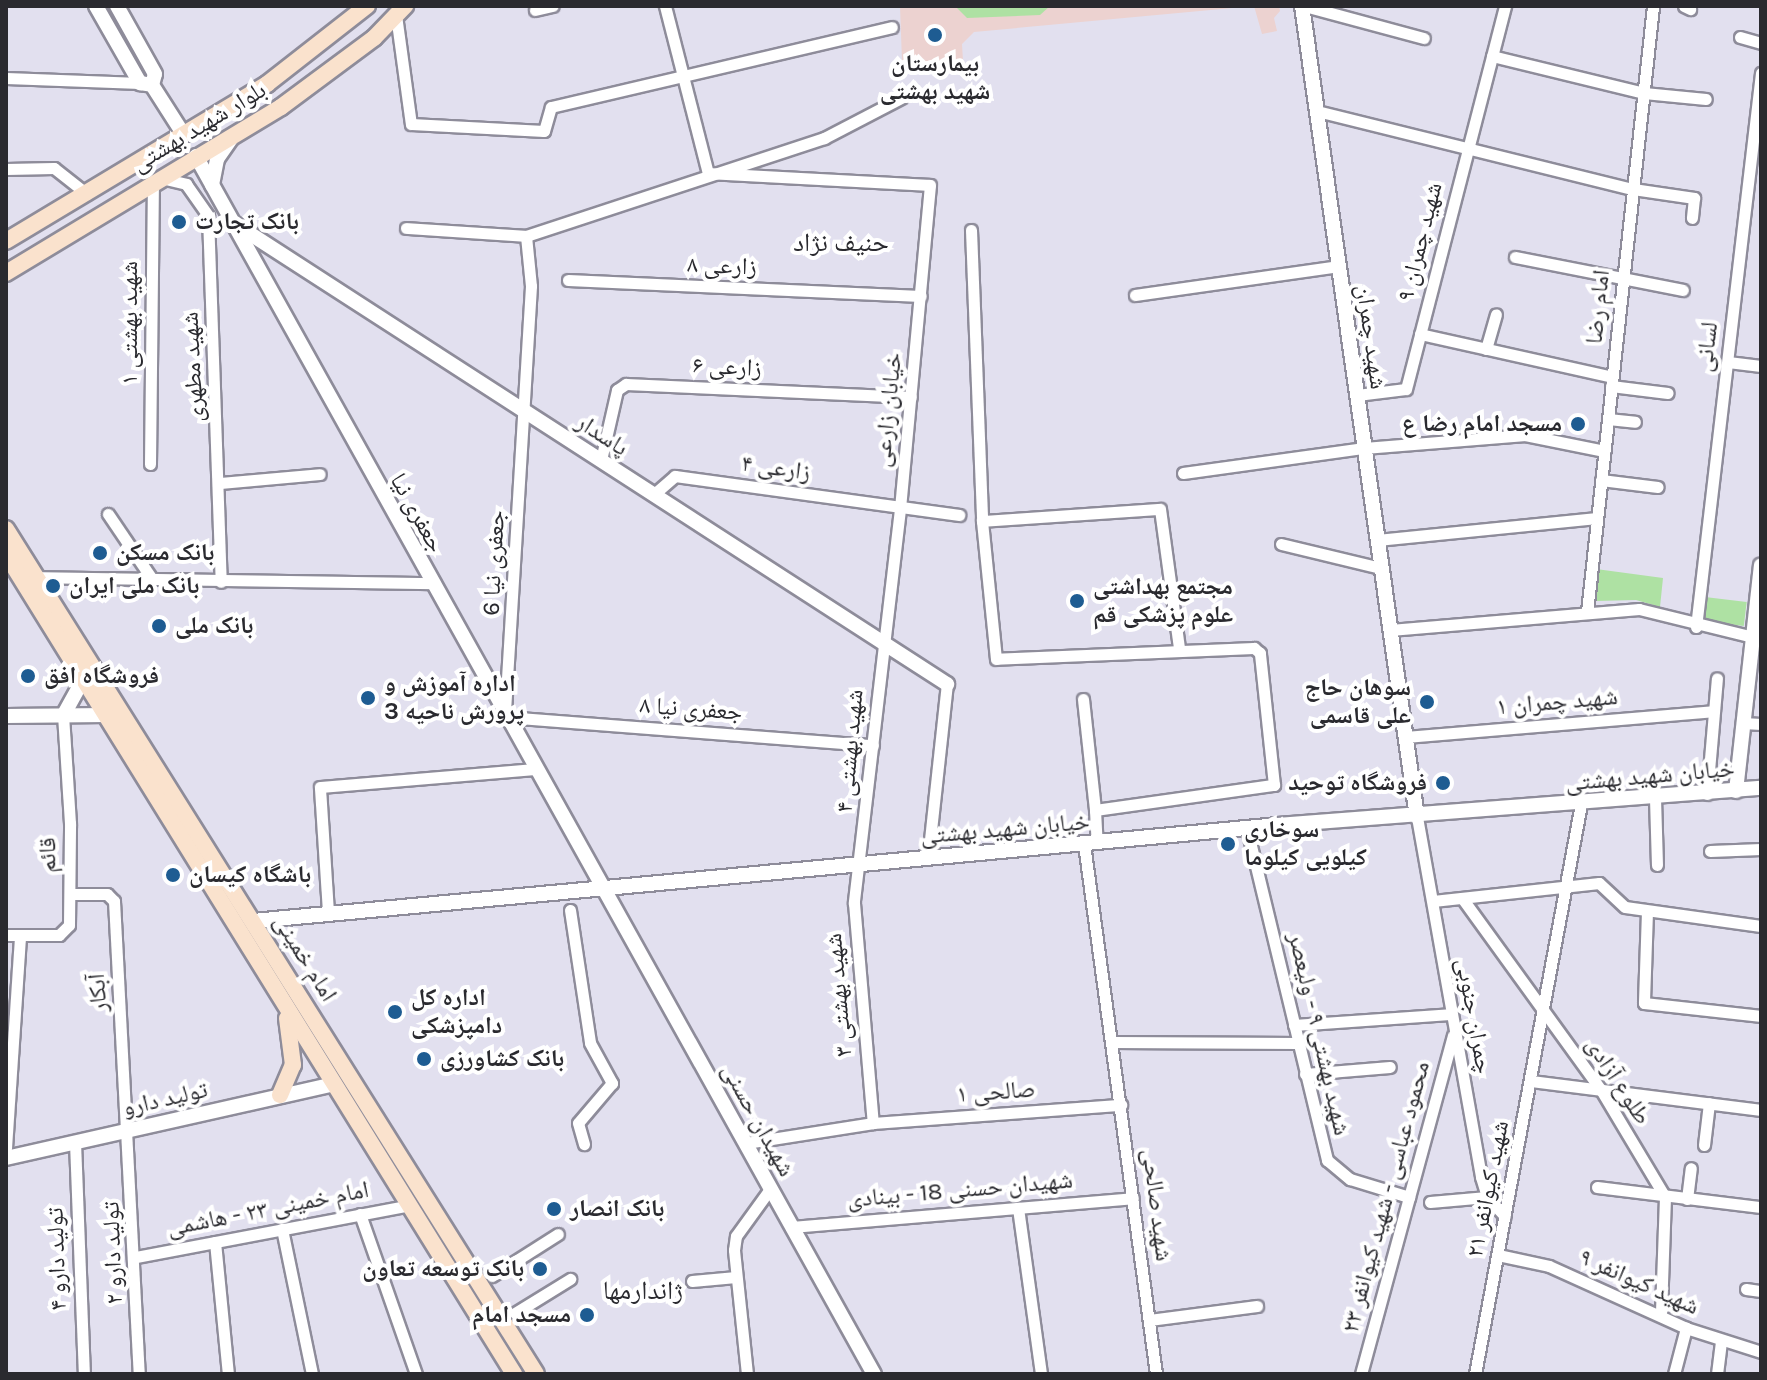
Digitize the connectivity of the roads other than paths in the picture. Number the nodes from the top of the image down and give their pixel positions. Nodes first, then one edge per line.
1 (96, 6) edge
2 (117, 6) edge
3 (367, 6) edge
4 (553, 6) edge
5 (665, 6) edge
6 (1303, 6) edge
7 (1505, 6) edge
8 (1653, 6) edge
9 (535, 10) dead end
10 (401, 11) edge
11 (892, 27) dead end
12 (1740, 37) dead end
13 (1424, 38) dead end
14 (1761, 43) edge
15 (1492, 56) junction
16 (1761, 73) edge
17 (6, 78) edge
18 (684, 78) junction
19 (146, 84) junction
20 (1644, 93) junction
21 (901, 98) dead end
22 (1706, 99) dead end
23 (1317, 111) junction
24 (244, 128) junction
25 (184, 135) junction
26 (1466, 150) junction
27 (196, 156) junction
28 (6, 169) edge
29 (708, 173) junction
30 (157, 181) junction
31 (212, 186) junction
32 (1633, 189) junction
33 (87, 194) junction
34 (224, 208) junction
35 (208, 216) junction
36 (1692, 218) dead end
37 (233, 223) junction
38 (406, 228) dead end
39 (971, 230) dead end
40 (526, 236) junction
41 (6, 241) edge
42 (1515, 257) dead end
43 (1339, 266) junction
44 (6, 273) edge
45 (568, 280) dead end
46 (1623, 281) junction
47 (1683, 290) dead end
48 (1135, 295) dead end
49 (921, 296) junction
50 (1496, 314) dead end
51 (1420, 334) junction
52 (1486, 349) junction
53 (1728, 362) junction
54 (1761, 366) edge
55 (1612, 382) junction
56 (1668, 393) dead end
57 (1357, 395) junction
58 (911, 397) junction
59 (524, 411) junction
60 (1608, 419) junction
61 (1635, 422) dead end
62 (1364, 448) junction
63 (1604, 451) junction
64 (601, 460) junction
65 (150, 464) dead end
66 (1183, 473) dead end
67 (320, 474) dead end
68 (1601, 480) junction
69 (220, 483) junction
70 (1658, 487) dead end
71 (653, 495) junction
72 (900, 509) junction
73 (108, 514) dead end
74 (959, 515) dead end
75 (1597, 518) junction
76 (982, 521) junction
77 (6, 529) edge
78 (1377, 540) junction
79 (1281, 544) dead end
80 (6, 554) edge
81 (1761, 565) edge
82 (1381, 568) junction
83 (30, 578) junction
84 (152, 579) junction
85 (221, 582) junction
86 (430, 583) junction
87 (1587, 612) junction
88 (1696, 627) junction
89 (1390, 630) junction
90 (1753, 637) junction
91 (882, 643) junction
92 (1179, 648) junction
93 (84, 678) junction
94 (1717, 678) dead end
95 (947, 684) joint
96 (1083, 699) dead end
97 (1713, 711) junction
98 (107, 715) junction
99 (6, 716) edge
100 (63, 716) junction
101 (505, 717) junction
102 (1743, 723) junction
103 (1761, 724) edge
104 (1405, 737) junction
105 (873, 745) junction
106 (535, 769) junction
107 (1761, 788) edge
108 (1736, 791) junction
109 (1707, 794) junction
110 (1655, 798) junction
111 (1581, 804) junction
112 (1095, 810) junction
113 (1417, 817) junction
114 (1247, 829) junction
115 (1091, 844) junction
116 (1761, 849) edge
117 (1710, 851) dead end
118 (928, 858) junction
119 (861, 864) junction
120 (1657, 865) dead end
121 (1566, 884) junction
122 (604, 887) junction
123 (70, 894) junction
124 (1462, 898) junction
125 (1433, 901) junction
126 (570, 910) dead end
127 (1647, 911) junction
128 (328, 912) junction
129 (253, 921) junction
130 (1761, 926) edge
131 (238, 931) junction
132 (6, 935) edge
133 (20, 936) junction
134 (284, 1005) junction
135 (1544, 1011) junction
136 (1450, 1014) junction
137 (1761, 1016) edge
138 (1294, 1025) junction
139 (1454, 1031) junction
140 (1113, 1042) junction
141 (1298, 1043) junction
142 (1390, 1067) dead end
143 (1305, 1074) junction
144 (1531, 1081) junction
145 (334, 1084) junction
146 (1601, 1090) junction
147 (280, 1095) junction
148 (1709, 1103) junction
149 (1121, 1105) junction
150 (1761, 1110) edge
151 (873, 1123) junction
152 (129, 1130) junction
153 (75, 1142) junction
154 (746, 1143) junction
155 (584, 1144) dead end
156 (1704, 1145) dead end
157 (6, 1148) edge
158 (6, 1158) edge
159 (1691, 1168) dead end
160 (1597, 1187) dead end
161 (770, 1189) junction
162 (1409, 1197) junction
163 (1487, 1197) junction
164 (1665, 1197) junction
165 (1133, 1198) junction
166 (1687, 1199) junction
167 (1430, 1202) dead end
168 (410, 1205) junction
169 (1761, 1207) edge
170 (1018, 1208) junction
171 (360, 1214) junction
172 (1505, 1216) junction
173 (791, 1227) junction
174 (282, 1229) junction
175 (558, 1234) dead end
176 (215, 1242) junction
177 (1498, 1255) junction
178 (136, 1257) junction
179 (492, 1276) dead end
180 (736, 1276) junction
181 (570, 1279) dead end
182 (692, 1281) dead end
183 (1746, 1289) dead end
184 (1761, 1291) edge
185 (1257, 1306) dead end
186 (515, 1313) dead end
187 (1661, 1313) junction
188 (1149, 1320) junction
189 (1686, 1328) junction
190 (1721, 1340) junction
191 (1761, 1352) edge
192 (84, 1374) edge
193 (139, 1374) edge
194 (228, 1374) edge
195 (312, 1374) edge
196 (416, 1374) edge
197 (514, 1374) edge
198 (536, 1374) edge
199 (747, 1374) edge
200 (874, 1374) edge
201 (1041, 1374) edge
202 (1156, 1374) edge
203 (1361, 1374) edge
204 (1475, 1374) edge
205 (1674, 1374) edge
206 (1717, 1374) edge

1 - 19 street
2 - 19 street
3 - 25 main road, بلوار شهید بهشتی
4 - 9 street
5 - 18 street
6 - 13 street
6 - 23 street, شهید چمران
7 - 15 street, شهید چمران ۹
8 - 20 street, امام رضا
10 - 18 street
10 - 24 main road, بلوار شهید بهشتی
11 - 18 street
12 - 14 street
15 - 20 street
15 - 26 street, شهید چمران ۹
16 - 53 street, لسانی
17 - 19 street
18 - 29 street
19 - 25 street
20 - 22 street
20 - 32 street, امام رضا
21 - 29 street
23 - 26 street
23 - 43 street, شهید چمران
24 - 27 main road, بلوار شهید بهشتی
24 - 31 street
25 - 27 main road
25 - 33 main road, بلوار شهید بهشتی
26 - 32 street
26 - 51 street, شهید چمران ۹
27 - 30 main road, بلوار شهید بهشتی
27 - 31 street, جعفری نیا
28 - 33 street
29 - 40 street
29 - 49 street, خیابان زارعی
30 - 35 street
30 - 44 main road, بلوار شهید بهشتی
30 - 65 street, شهید بهشتی ۱
31 - 34 street, جعفری نیا
32 - 36 street
32 - 46 street, امام رضا
33 - 41 main road, بلوار شهید بهشتی
34 - 35 street
34 - 37 street, جعفری نیا
35 - 69 street, شهید مطهری
37 - 59 street, پاسدار
37 - 86 street, جعفری نیا
38 - 40 street
39 - 76 street
40 - 59 street, جعفری نیا 6
42 - 46 street
43 - 48 street
43 - 57 street, شهید چمران
45 - 49 street, زارعی ۸
46 - 47 street
46 - 55 street, امام رضا
49 - 58 street, خیابان زارعی
50 - 52 street
51 - 52 street
51 - 57 street, شهید چمران ۹
52 - 55 street
53 - 54 street
53 - 88 street, لسانی
55 - 56 street
55 - 60 street, امام رضا
57 - 62 street, شهید چمران
58 - 64 street, زارعی ۶
58 - 72 street, خیابان زارعی
59 - 64 street, پاسدار
59 - 101 street, جعفری نیا 6
60 - 61 street
60 - 63 street, امام رضا
62 - 63 street
62 - 66 street
62 - 78 street, شهید چمران
63 - 68 street, امام رضا
64 - 71 street, پاسدار
67 - 69 street
68 - 70 street
68 - 75 street, امام رضا
69 - 85 street, شهید مطهری
71 - 72 street, زارعی ۴
71 - 91 street, پاسدار
72 - 74 street, زارعی ۴
72 - 91 street, خیابان زارعی
73 - 84 street
75 - 78 street
75 - 87 street, امام رضا
76 - 92 street
76 - 92 street
77 - 83 main road, امام خمینی
78 - 82 street, شهید چمران
79 - 82 street
80 - 83 main road, امام خمینی
81 - 90 street
82 - 89 street, شهید چمران
83 - 84 street
83 - 93 main road, امام خمینی
83 - 129 main road, امام خمینی
84 - 85 street
85 - 86 street
86 - 101 street, جعفری نیا
87 - 88 street
87 - 89 street
88 - 90 street
89 - 104 street, شهید چمران
90 - 102 street
91 - 95 street, پاسدار
91 - 105 street, شهید بهشتی ۴
92 - 112 street
93 - 98 main road, امام خمینی
93 - 100 street
94 - 97 street
95 - 118 street
96 - 112 street, شهید صالحی
97 - 104 street, شهید چمران ۱
97 - 109 street
98 - 100 street
98 - 131 main road, امام خمینی
99 - 100 street
100 - 123 street, قائم
101 - 105 street, جعفری نیا ۸
101 - 106 street, جعفری نیا
102 - 103 street
102 - 108 street
104 - 113 street, شهید چمران
105 - 119 street, شهید بهشتی ۴
106 - 122 street, جعفری نیا
106 - 128 street
107 - 108 street, خیابان شهید بهشتی
108 - 109 street, خیابان شهید بهشتی
109 - 110 street, خیابان شهید بهشتی
110 - 111 street, خیابان شهید بهشتی
110 - 120 street
111 - 113 street, خیابان شهید بهشتی
111 - 121 street, شهید کیوانفر ۲۱
112 - 115 street, شهید صالحی
113 - 114 street, خیابان شهید بهشتی
113 - 125 street, چمران جنوبی
114 - 115 street, خیابان شهید بهشتی
114 - 138 street, شهید بهشتی ۹ - ولیعصر
115 - 118 street, خیابان شهید بهشتی
115 - 140 street, شهید صالحی
116 - 117 street
118 - 119 street, خیابان شهید بهشتی
119 - 122 street, خیابان شهید بهشتی
119 - 151 street, شهید بهشتی ۳
121 - 124 street
121 - 127 street
121 - 135 street, شهید کیوانفر ۲۱
122 - 128 street, خیابان شهید بهشتی
122 - 154 street, شهیدان حسنی
123 - 133 street, قائم
123 - 152 street, آبکار
124 - 125 street
124 - 135 street, طلوع آزادی
125 - 136 street, چمران جنوبی
126 - 155 street
127 - 130 street
127 - 137 street
128 - 129 street, خیابان شهید بهشتی
129 - 131 main road
129 - 198 main road, امام خمینی
131 - 134 main road, امام خمینی
132 - 133 street, قائم
133 - 157 street
134 - 145 main road, امام خمینی
134 - 147 main road
135 - 144 street, شهید کیوانفر ۲۱
135 - 146 street, طلوع آزادی
136 - 138 street
136 - 139 street, چمران جنوبی
138 - 141 street, شهید بهشتی ۹ - ولیعصر
139 - 162 street, محمود عباسی - شهید کیوانفر ۲۳
139 - 163 street, چمران جنوبی
140 - 141 street
140 - 149 street, شهید صالحی
141 - 143 street, شهید بهشتی ۹ - ولیعصر
142 - 143 street
143 - 162 street, شهید بهشتی ۹ - ولیعصر
144 - 146 street
144 - 172 street, شهید کیوانفر ۲۱
145 - 147 street, تولید دارو
145 - 168 main road, امام خمینی
146 - 148 street
146 - 164 street, طلوع آزادی
147 - 152 street, تولید دارو
148 - 150 street
148 - 156 street
149 - 151 street, صالحی ۱
149 - 165 street, شهید صالحی
151 - 154 street, صالحی ۱
152 - 153 street, تولید دارو
152 - 178 street, تولید دارو ۲
153 - 158 street, تولید دارو
153 - 192 street, تولید دارو ۴
154 - 161 street, شهیدان حسنی
159 - 166 street
160 - 164 street
161 - 173 street, شهیدان حسنی
161 - 180 street
162 - 203 street, محمود عباسی - شهید کیوانفر ۲۳
163 - 167 street
163 - 172 street
164 - 166 street
164 - 187 street
165 - 170 street, شهیدان حسنی 18 - بینادی
165 - 188 street, شهید صالحی
166 - 169 street
168 - 171 street, امام خمینی ۲۳ - هاشمی
168 - 197 main road, امام خمینی
170 - 173 street, شهیدان حسنی 18 - بینادی
170 - 201 street
171 - 174 street, امام خمینی ۲۳ - هاشمی
171 - 196 street
172 - 177 street, شهید کیوانفر ۲۱
173 - 200 street, شهیدان حسنی
174 - 176 street, امام خمینی ۲۳ - هاشمی
174 - 195 street
175 - 179 street
176 - 178 street, امام خمینی ۲۳ - هاشمی
176 - 194 street
177 - 187 street, شهید کیوانفر ۹
177 - 204 street, شهید کیوانفر ۲۱
178 - 193 street, تولید دارو ۲
180 - 182 street
180 - 199 street
181 - 186 street
183 - 184 street
185 - 188 street
187 - 189 street, شهید کیوانفر ۹
188 - 202 street, شهید صالحی
189 - 190 street, شهید کیوانفر ۹
189 - 205 street
190 - 191 street, شهید کیوانفر ۹
190 - 206 street

